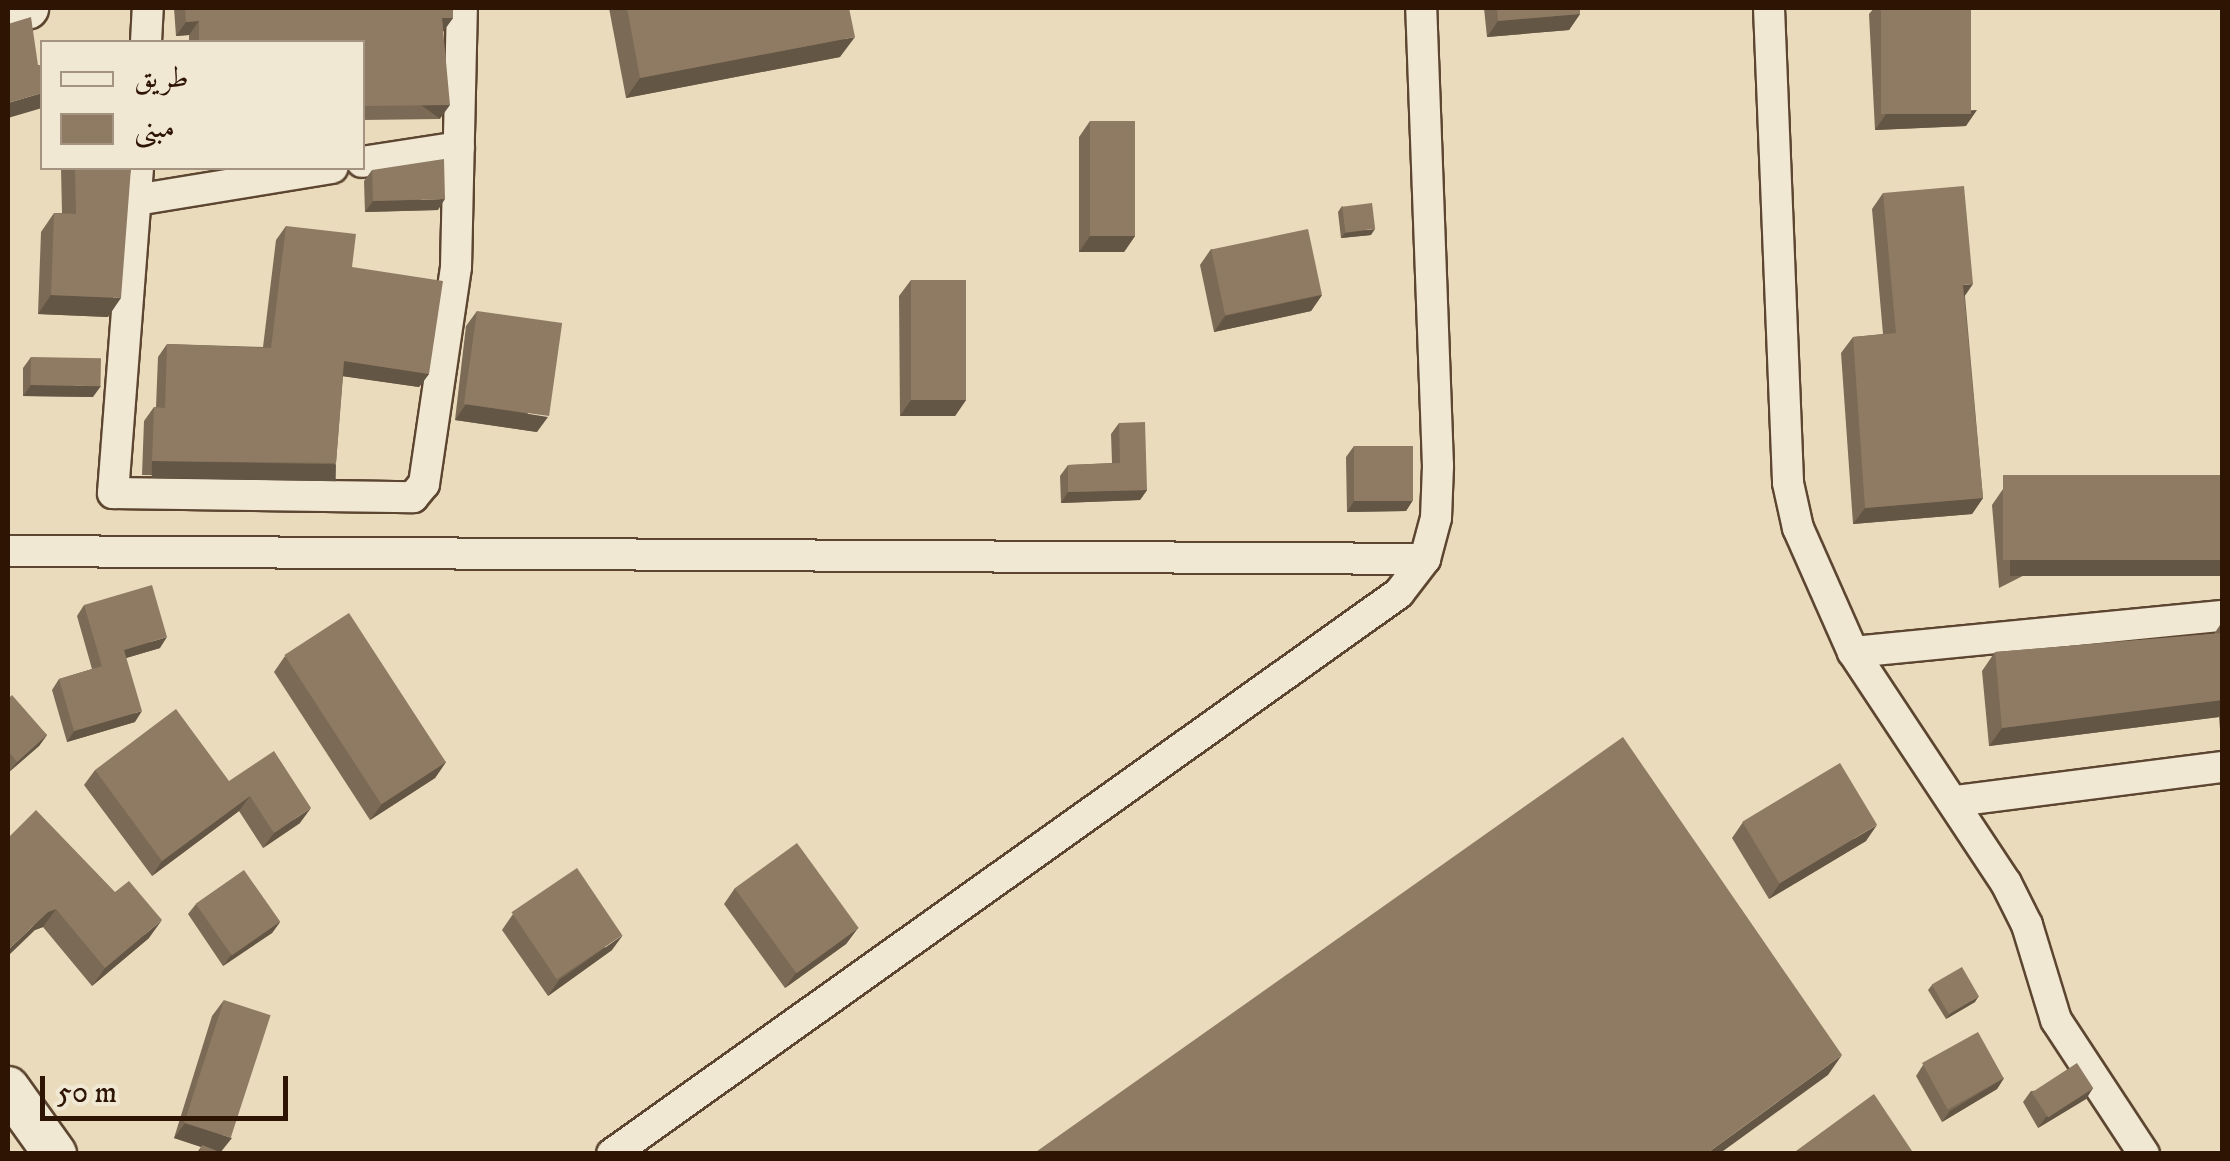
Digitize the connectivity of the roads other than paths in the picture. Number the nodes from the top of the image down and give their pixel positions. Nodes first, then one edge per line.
1 (27, 8) edge
2 (148, 8) edge
3 (462, 8) edge
4 (1421, 8) edge
5 (1769, 8) edge
6 (8, 13) edge
7 (146, 40) edge
8 (459, 147) junction
9 (365, 162) edge
10 (138, 170) edge
11 (320, 170) edge
12 (136, 200) junction
13 (8, 551) edge
14 (1425, 559) junction
15 (2222, 616) edge
16 (1853, 652) junction
17 (2222, 767) edge
18 (1956, 801) junction
19 (11, 1099) edge
20 (54, 1154) edge
21 (612, 1154) edge
22 (2144, 1154) edge

1 - 6 main road
2 - 7 street
3 - 8 street
4 - 14 street
5 - 16 street
8 - 9 street
8 - 12 street
10 - 12 street
11 - 12 street
13 - 14 street
14 - 21 street
15 - 16 street
16 - 18 street
17 - 18 street
18 - 22 street
19 - 20 main road

